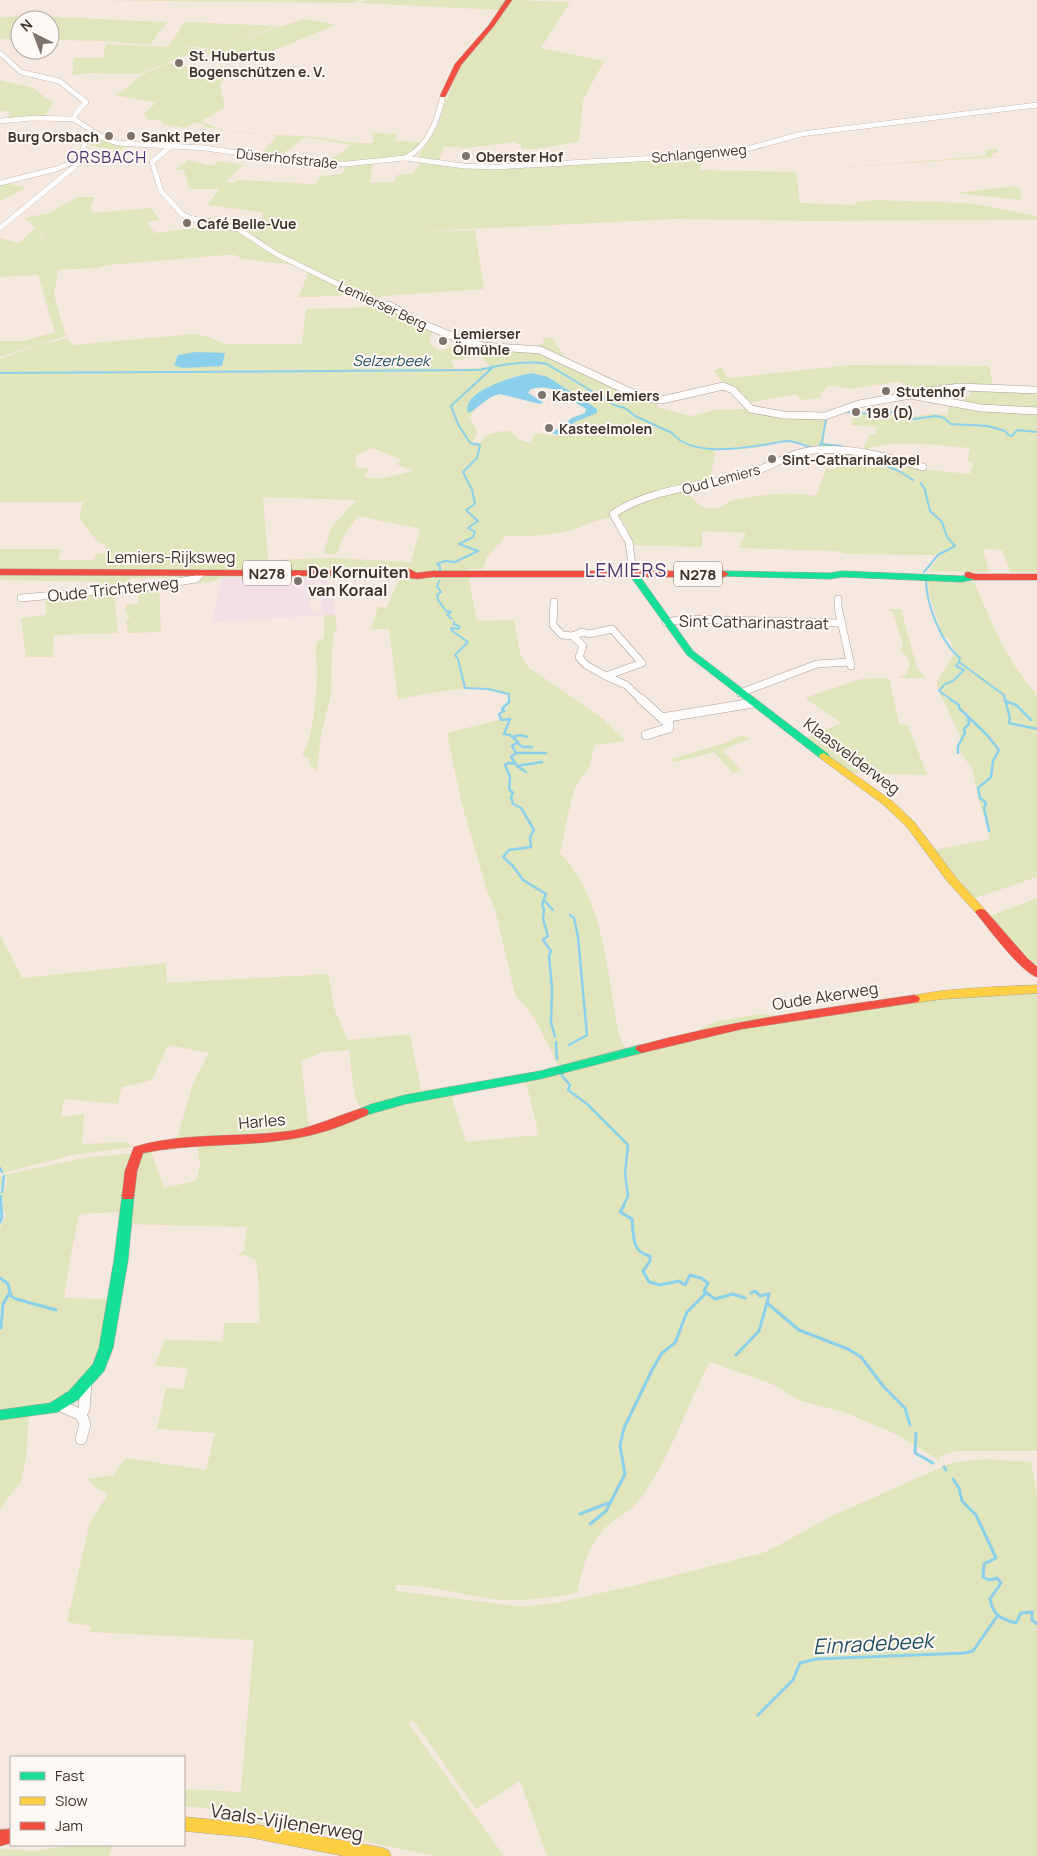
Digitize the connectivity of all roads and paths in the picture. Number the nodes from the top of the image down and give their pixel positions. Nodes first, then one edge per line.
1 (509, 0) edge
2 (0, 53) edge
3 (443, 96) joint
4 (86, 102) joint
5 (1037, 105) edge
6 (74, 120) junction
7 (0, 121) edge
8 (92, 132) junction
9 (172, 146) junction
10 (84, 155) junction
11 (412, 155) junction
12 (405, 158) junction
13 (418, 159) junction
14 (0, 183) edge
15 (0, 228) edge
16 (1037, 390) edge
17 (913, 395) junction
18 (1037, 410) edge
19 (923, 467) dead end
20 (0, 572) edge
21 (202, 573) junction
22 (635, 575) junction
23 (1037, 577) edge
24 (21, 598) dead end
25 (838, 599) dead end
26 (554, 602) dead end
27 (666, 622) junction
28 (842, 623) junction
29 (573, 636) junction
30 (606, 676) junction
31 (740, 692) junction
32 (753, 703) junction
33 (662, 718) junction
34 (646, 735) dead end
35 (1037, 973) edge
36 (1037, 989) edge
37 (622, 1055) joint
38 (86, 1384) junction
39 (59, 1405) junction
40 (0, 1414) edge
41 (81, 1415) junction
42 (81, 1439) dead end
43 (185, 1824) edge
44 (383, 1856) edge

1 - 3 street
2 - 4 street
3 - 11 street
4 - 6 street
5 - 13 street, Schlangenweg
6 - 7 street
6 - 8 street, Düserhofstraße
8 - 9 street, Düserhofstraße
8 - 10 street
9 - 12 street, Düserhofstraße
9 - 17 street, Lemierser Berg
10 - 14 street
10 - 15 street
11 - 12 street
11 - 13 street
12 - 13 street, Düserhofstraße
16 - 17 street
17 - 18 street
19 - 22 street, Oud Lemiers
20 - 21 street, Lemiers-Rijksweg / N278
21 - 22 street, Lemiers-Rijksweg / N278
21 - 24 street, Oude Trichterweg
22 - 23 street, Lemiers-Rijksweg / N278
22 - 27 street, Klaasvelderweg
25 - 28 street
26 - 29 street
27 - 28 street, Sint Catharinastraat
27 - 31 street, Klaasvelderweg
28 - 31 street
29 - 30 street
29 - 30 street
30 - 33 street
31 - 32 street, Klaasvelderweg
32 - 33 street
32 - 35 street, Klaasvelderweg
33 - 34 street
36 - 37 street, Oude Akerweg
37 - 38 street, Harles
38 - 39 street, Harles
38 - 41 street
39 - 40 street, Harles
39 - 41 street
41 - 42 street
43 - 44 street, Vaals-Vijlenerweg

